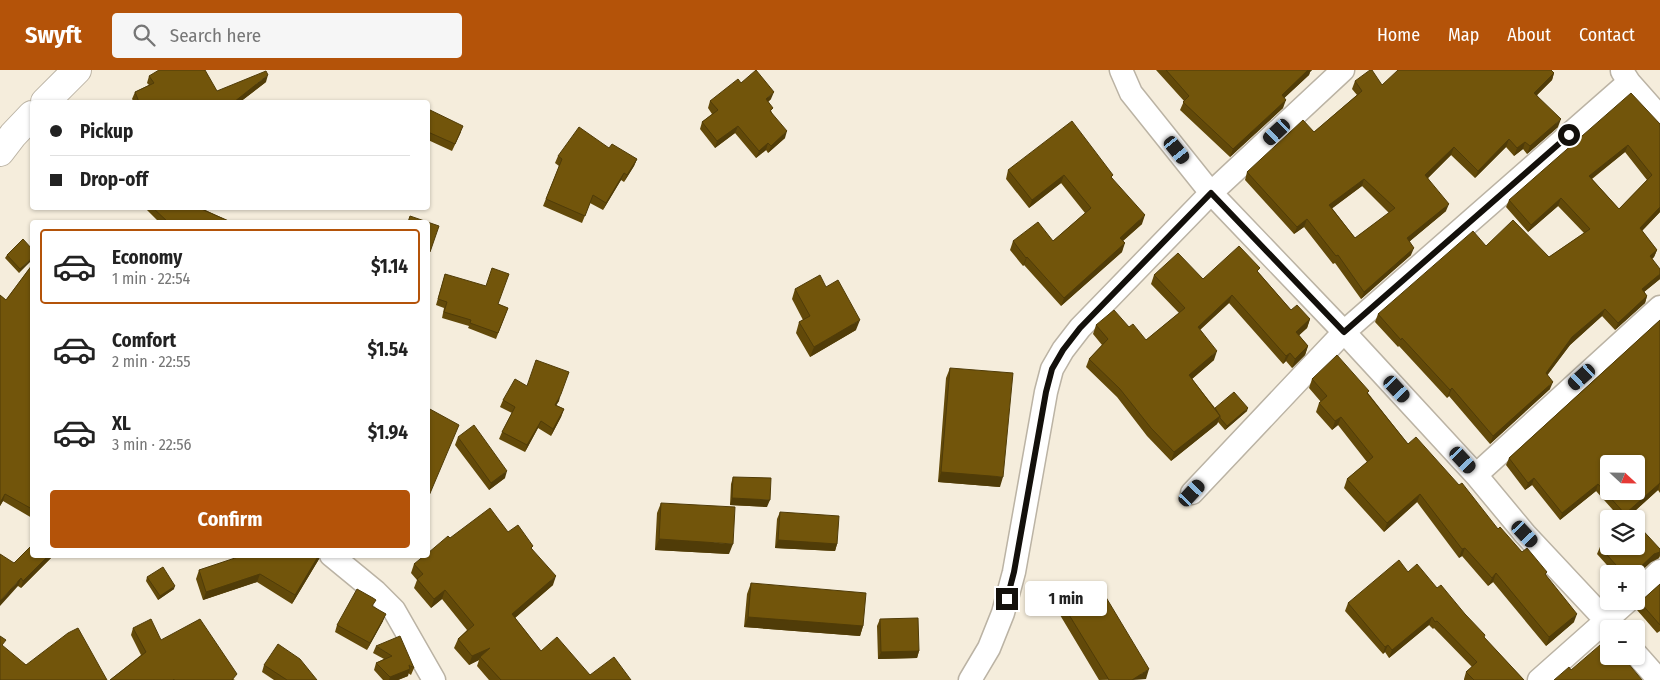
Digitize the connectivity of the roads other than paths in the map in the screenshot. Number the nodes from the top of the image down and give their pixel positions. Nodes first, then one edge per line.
1 (77, 70) edge
2 (1121, 70) edge
3 (1343, 70) edge
4 (1625, 76) edge
5 (47, 100) edge
6 (30, 117) edge
7 (1660, 117) edge
8 (0, 152) edge
9 (1211, 193) junction
10 (1660, 307) edge
11 (1344, 332) junction
12 (1476, 475) junction
13 (1192, 493) dead end
14 (335, 558) edge
15 (1660, 571) edge
16 (1645, 585) edge
17 (1605, 620) edge
18 (1600, 633) edge
19 (1645, 664) edge
20 (434, 680) edge
21 (970, 680) edge
22 (1539, 680) edge
23 (1659, 680) edge

1 - 5 highway
2 - 9 street
3 - 9 street
4 - 7 street
4 - 11 street
6 - 8 highway
9 - 11 street
9 - 21 street
10 - 12 street
11 - 12 street
11 - 13 street
12 - 17 street
14 - 20 street
15 - 16 street
18 - 22 street
19 - 23 street

